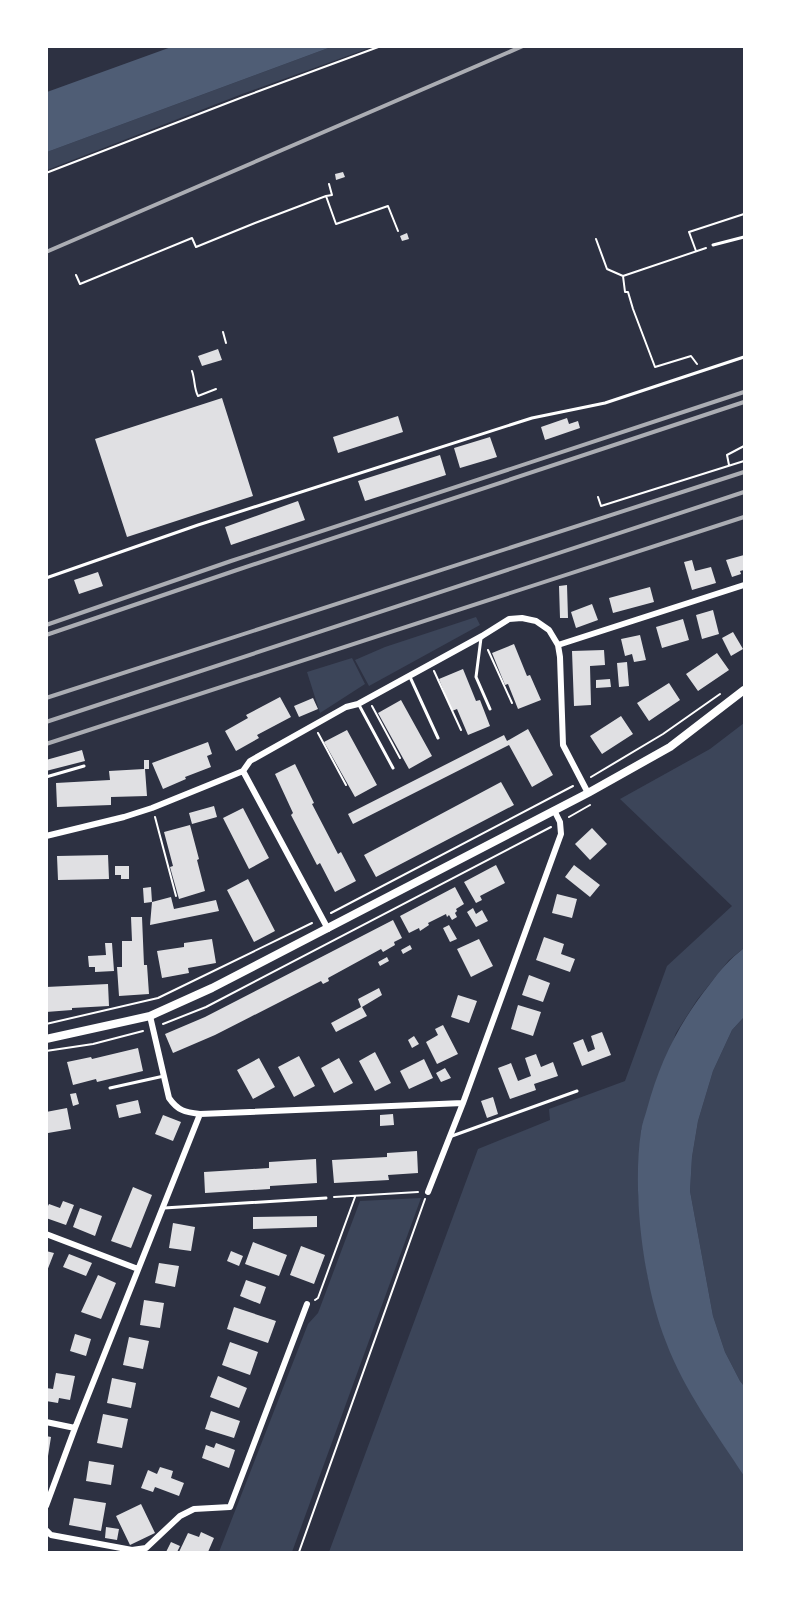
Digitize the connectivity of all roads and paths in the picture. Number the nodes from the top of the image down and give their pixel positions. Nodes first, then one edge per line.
1 (381, 46) edge
2 (46, 173) edge
3 (329, 184) dead end
4 (326, 196) junction
5 (744, 214) edge
6 (398, 231) dead end
7 (744, 237) edge
8 (596, 239) dead end
9 (713, 245) joint
10 (696, 251) junction
11 (76, 274) dead end
12 (623, 276) junction
13 (223, 332) dead end
14 (226, 342) dead end
15 (744, 357) edge
16 (192, 371) dead end
17 (702, 371) junction
18 (216, 389) dead end
19 (744, 446) edge
20 (744, 461) edge
21 (729, 466) junction
22 (598, 497) dead end
23 (46, 578) edge
24 (744, 585) edge
25 (482, 636) junction
26 (558, 645) junction
27 (430, 663) junction
28 (409, 675) junction
29 (726, 689) dead end
30 (744, 690) edge
31 (367, 698) junction
32 (358, 704) junction
33 (513, 704) dead end
34 (490, 709) dead end
35 (314, 726) junction
36 (461, 730) dead end
37 (438, 738) dead end
38 (400, 758) dead end
39 (84, 766) dead end
40 (393, 768) dead end
41 (243, 771) junction
42 (598, 773) dead end
43 (46, 777) edge
44 (346, 785) dead end
45 (588, 793) junction
46 (590, 805) dead end
47 (152, 808) junction
48 (554, 810) junction
49 (560, 822) junction
50 (47, 835) edge
51 (176, 896) dead end
52 (328, 929) junction
53 (150, 1016) junction
54 (46, 1039) edge
55 (164, 1076) junction
56 (110, 1088) dead end
57 (577, 1091) dead end
58 (463, 1103) junction
59 (200, 1114) junction
60 (450, 1136) junction
61 (428, 1192) junction
62 (355, 1196) junction
63 (326, 1198) joint
64 (162, 1208) junction
65 (46, 1234) edge
66 (138, 1269) junction
67 (308, 1304) joint
68 (46, 1422) edge
69 (75, 1428) junction
70 (46, 1506) edge
71 (46, 1530) edge
72 (299, 1552) edge

1 - 2 path
3 - 4 path
4 - 6 path
4 - 11 path
5 - 10 path
7 - 9 lane
8 - 12 path
9 - 10 path
10 - 12 path
12 - 17 path
13 - 14 path
15 - 17 lane
16 - 18 path
17 - 23 lane
19 - 21 path
20 - 21 path
21 - 22 path
24 - 26 street
25 - 26 street
25 - 27 street
25 - 33 path
25 - 34 lane
26 - 45 street
27 - 28 street
27 - 36 path
28 - 31 street
28 - 37 lane
29 - 42 path
30 - 45 street
31 - 32 street
31 - 38 path
32 - 35 street
32 - 40 lane
35 - 41 street
35 - 44 path
39 - 43 lane
41 - 47 street
41 - 52 street
45 - 48 street
46 - 49 path
47 - 50 street
47 - 51 path
48 - 49 street
48 - 52 street
49 - 58 street
52 - 53 street
53 - 54 street
53 - 55 street
55 - 56 lane
55 - 59 street
57 - 60 lane
58 - 59 street
58 - 60 street
59 - 64 street
60 - 61 street
61 - 62 path
61 - 72 path
62 - 63 path
62 - 67 path
63 - 64 lane
64 - 66 street
65 - 66 street
66 - 69 street
67 - 71 street
68 - 69 street
69 - 70 street

